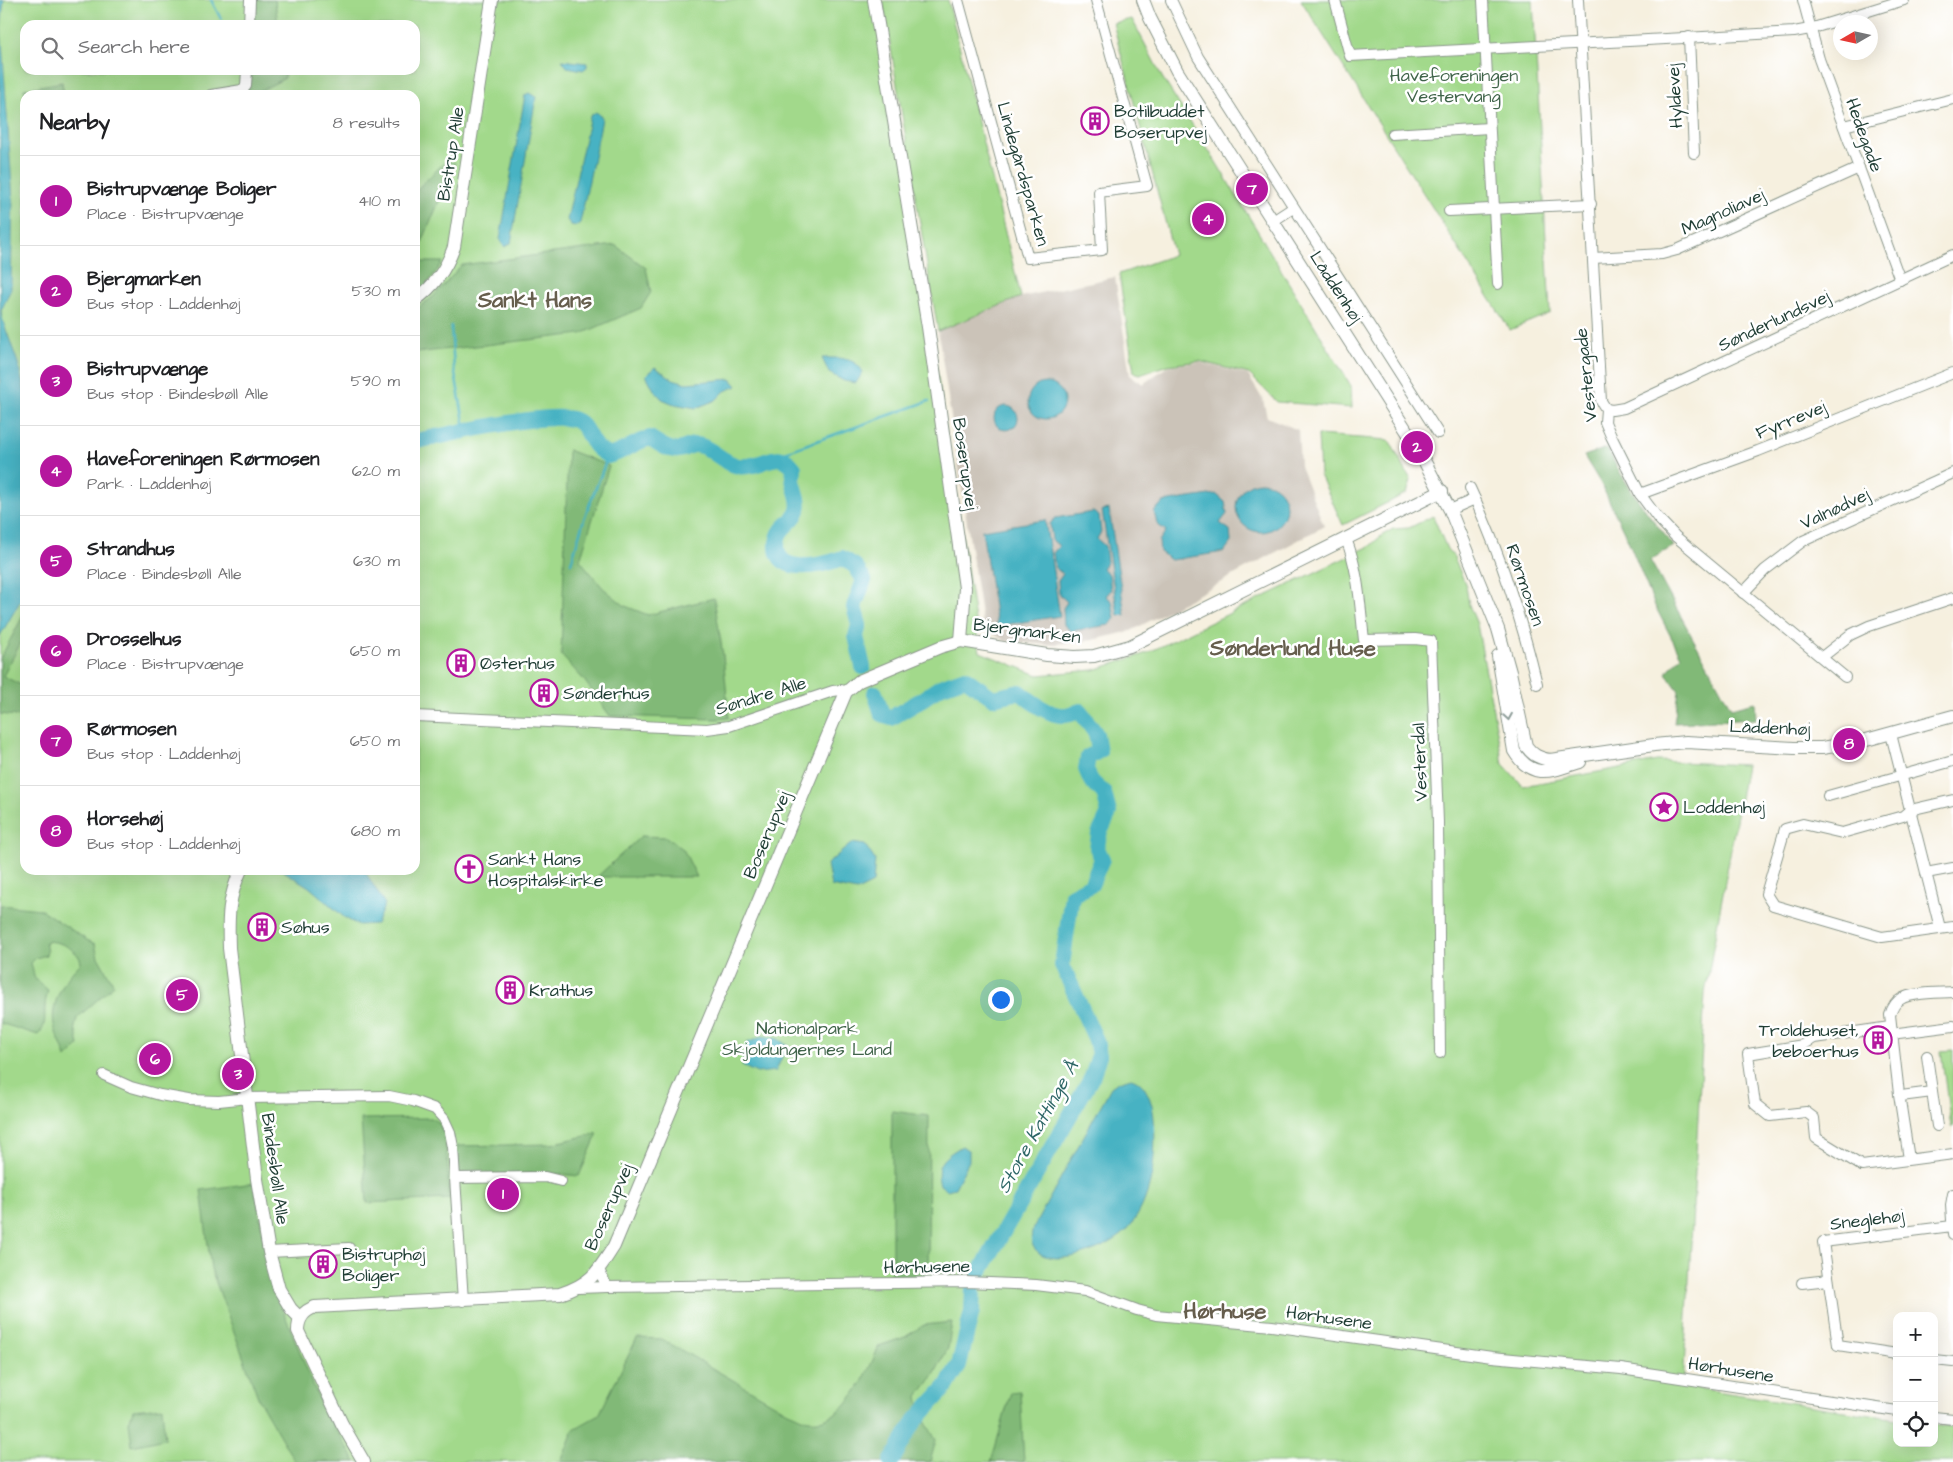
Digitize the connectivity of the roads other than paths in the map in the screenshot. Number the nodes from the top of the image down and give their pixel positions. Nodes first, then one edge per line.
1 (250, 0) edge
2 (492, 0) edge
3 (874, 0) edge
4 (958, 0) edge
5 (1096, 0) edge
6 (1143, 0) edge
7 (1170, 0) edge
8 (1335, 0) edge
9 (1483, 0) edge
10 (1578, 0) edge
11 (1803, 0) edge
12 (1904, 0) edge
13 (249, 20) edge
14 (1810, 29) junction
15 (1689, 37) junction
16 (1581, 44) junction
17 (1486, 49) junction
18 (247, 75) edge
19 (242, 90) edge
20 (1953, 99) edge
21 (1844, 126) junction
22 (1489, 128) junction
23 (1392, 134) dead end
24 (1694, 153) dead end
25 (1859, 168) junction
26 (1591, 204) junction
27 (1293, 208) junction
28 (1494, 209) junction
29 (1449, 211) dead end
30 (1272, 221) junction
31 (1953, 255) edge
32 (1593, 258) junction
33 (1900, 280) junction
34 (1498, 284) dead end
35 (420, 296) edge
36 (1953, 373) edge
37 (1606, 409) junction
38 (1438, 433) dead end
39 (1953, 473) edge
40 (1470, 488) dead end
41 (1442, 491) junction
42 (1640, 494) junction
43 (1475, 499) junction
44 (1450, 510) junction
45 (1346, 539) junction
46 (1743, 593) junction
47 (1953, 598) edge
48 (961, 642) junction
49 (1822, 657) junction
50 (1845, 677) dead end
51 (1537, 684) dead end
52 (846, 692) junction
53 (420, 716) edge
54 (1953, 716) edge
55 (1891, 734) junction
56 (1953, 761) edge
57 (1901, 775) junction
58 (1828, 796) dead end
59 (1953, 800) edge
60 (1910, 810) junction
61 (1953, 868) edge
62 (1926, 873) junction
63 (238, 875) edge
64 (1953, 927) edge
65 (1940, 928) junction
66 (1953, 992) edge
67 (1953, 1026) edge
68 (1891, 1030) junction
69 (1440, 1053) dead end
70 (1927, 1056) dead end
71 (104, 1075) dead end
72 (1932, 1092) junction
73 (1901, 1096) junction
74 (248, 1098) junction
75 (1936, 1126) dead end
76 (1953, 1154) edge
77 (1909, 1159) junction
78 (454, 1178) junction
79 (561, 1181) dead end
80 (1953, 1194) edge
81 (1953, 1230) edge
82 (349, 1248) dead end
83 (269, 1252) junction
84 (599, 1270) junction
85 (1828, 1280) junction
86 (1802, 1283) dead end
87 (607, 1287) junction
88 (578, 1288) junction
89 (463, 1301) junction
90 (300, 1318) junction
91 (1893, 1353) edge
92 (1938, 1360) edge
93 (1953, 1362) edge
94 (1893, 1410) edge
95 (1938, 1417) edge
96 (1953, 1419) edge
97 (364, 1462) edge

1 - 13 street
2 - 35 street, Bistrup Alle
3 - 48 street, Boserupvej
4 - 5 street, Lindegårdsparken
6 - 30 street, Låddenhøj
7 - 27 street
8 - 17 street
9 - 17 street
10 - 16 street, Vestergade
11 - 14 street, Hedegade
12 - 14 street
14 - 15 street
14 - 21 street, Hedegade
15 - 16 street
15 - 24 street, Hyldevej
16 - 17 street
16 - 26 street, Vestergade
17 - 22 street
18 - 19 street
20 - 21 street
21 - 25 street, Hedegade
22 - 23 street
22 - 28 street
25 - 32 street, Magnoliavej
25 - 33 street, Hedegade
26 - 28 street
26 - 32 street, Vestergade
27 - 30 street
27 - 38 street
28 - 29 street
28 - 34 street
30 - 41 street, Låddenhøj
31 - 33 street, Sønderlundsvej
32 - 37 street, Vestergade
33 - 37 street, Sønderlundsvej
36 - 42 street, Fyrrevej
37 - 42 street, Vestergade
39 - 46 street, Valnødvej
40 - 43 street, Rørmosen
41 - 44 street, Låddenhøj
41 - 45 street, Bjergmarken
42 - 46 street, Vestergade
43 - 44 street
43 - 51 street, Rørmosen
44 - 55 street, Låddenhøj
45 - 48 street, Bjergmarken
45 - 69 street, Vesterdal
46 - 49 street, Vestergade
47 - 49 street
48 - 52 street
49 - 50 street, Vestergade
52 - 53 street, Søndre Alle
52 - 84 street, Boserupvej
54 - 55 street, Låddenhøj
55 - 57 street
56 - 57 street
57 - 58 street
57 - 60 street
59 - 60 street
60 - 62 street
60 - 65 street
61 - 62 street
62 - 65 street
63 - 74 street, Bindesbøll Alle
64 - 65 street
66 - 68 street
67 - 68 street
68 - 73 street
68 - 77 street
70 - 72 street
71 - 74 street
72 - 73 street
72 - 75 street
73 - 77 street
74 - 78 street
74 - 83 street, Bindesbøll Alle
76 - 77 street
78 - 79 street
78 - 89 street
80 - 81 street, Sneglehøj
81 - 85 street, Sneglehøj
82 - 83 street
83 - 90 street, Bindesbøll Alle
84 - 87 street
84 - 88 street, Boserupvej
85 - 86 street
85 - 91 street, Sneglehøj
87 - 88 street, Hørhusene
87 - 94 street, Hørhusene
88 - 89 street, Boserupvej
89 - 90 street, Boserupvej
90 - 97 street
92 - 93 street
95 - 96 street

